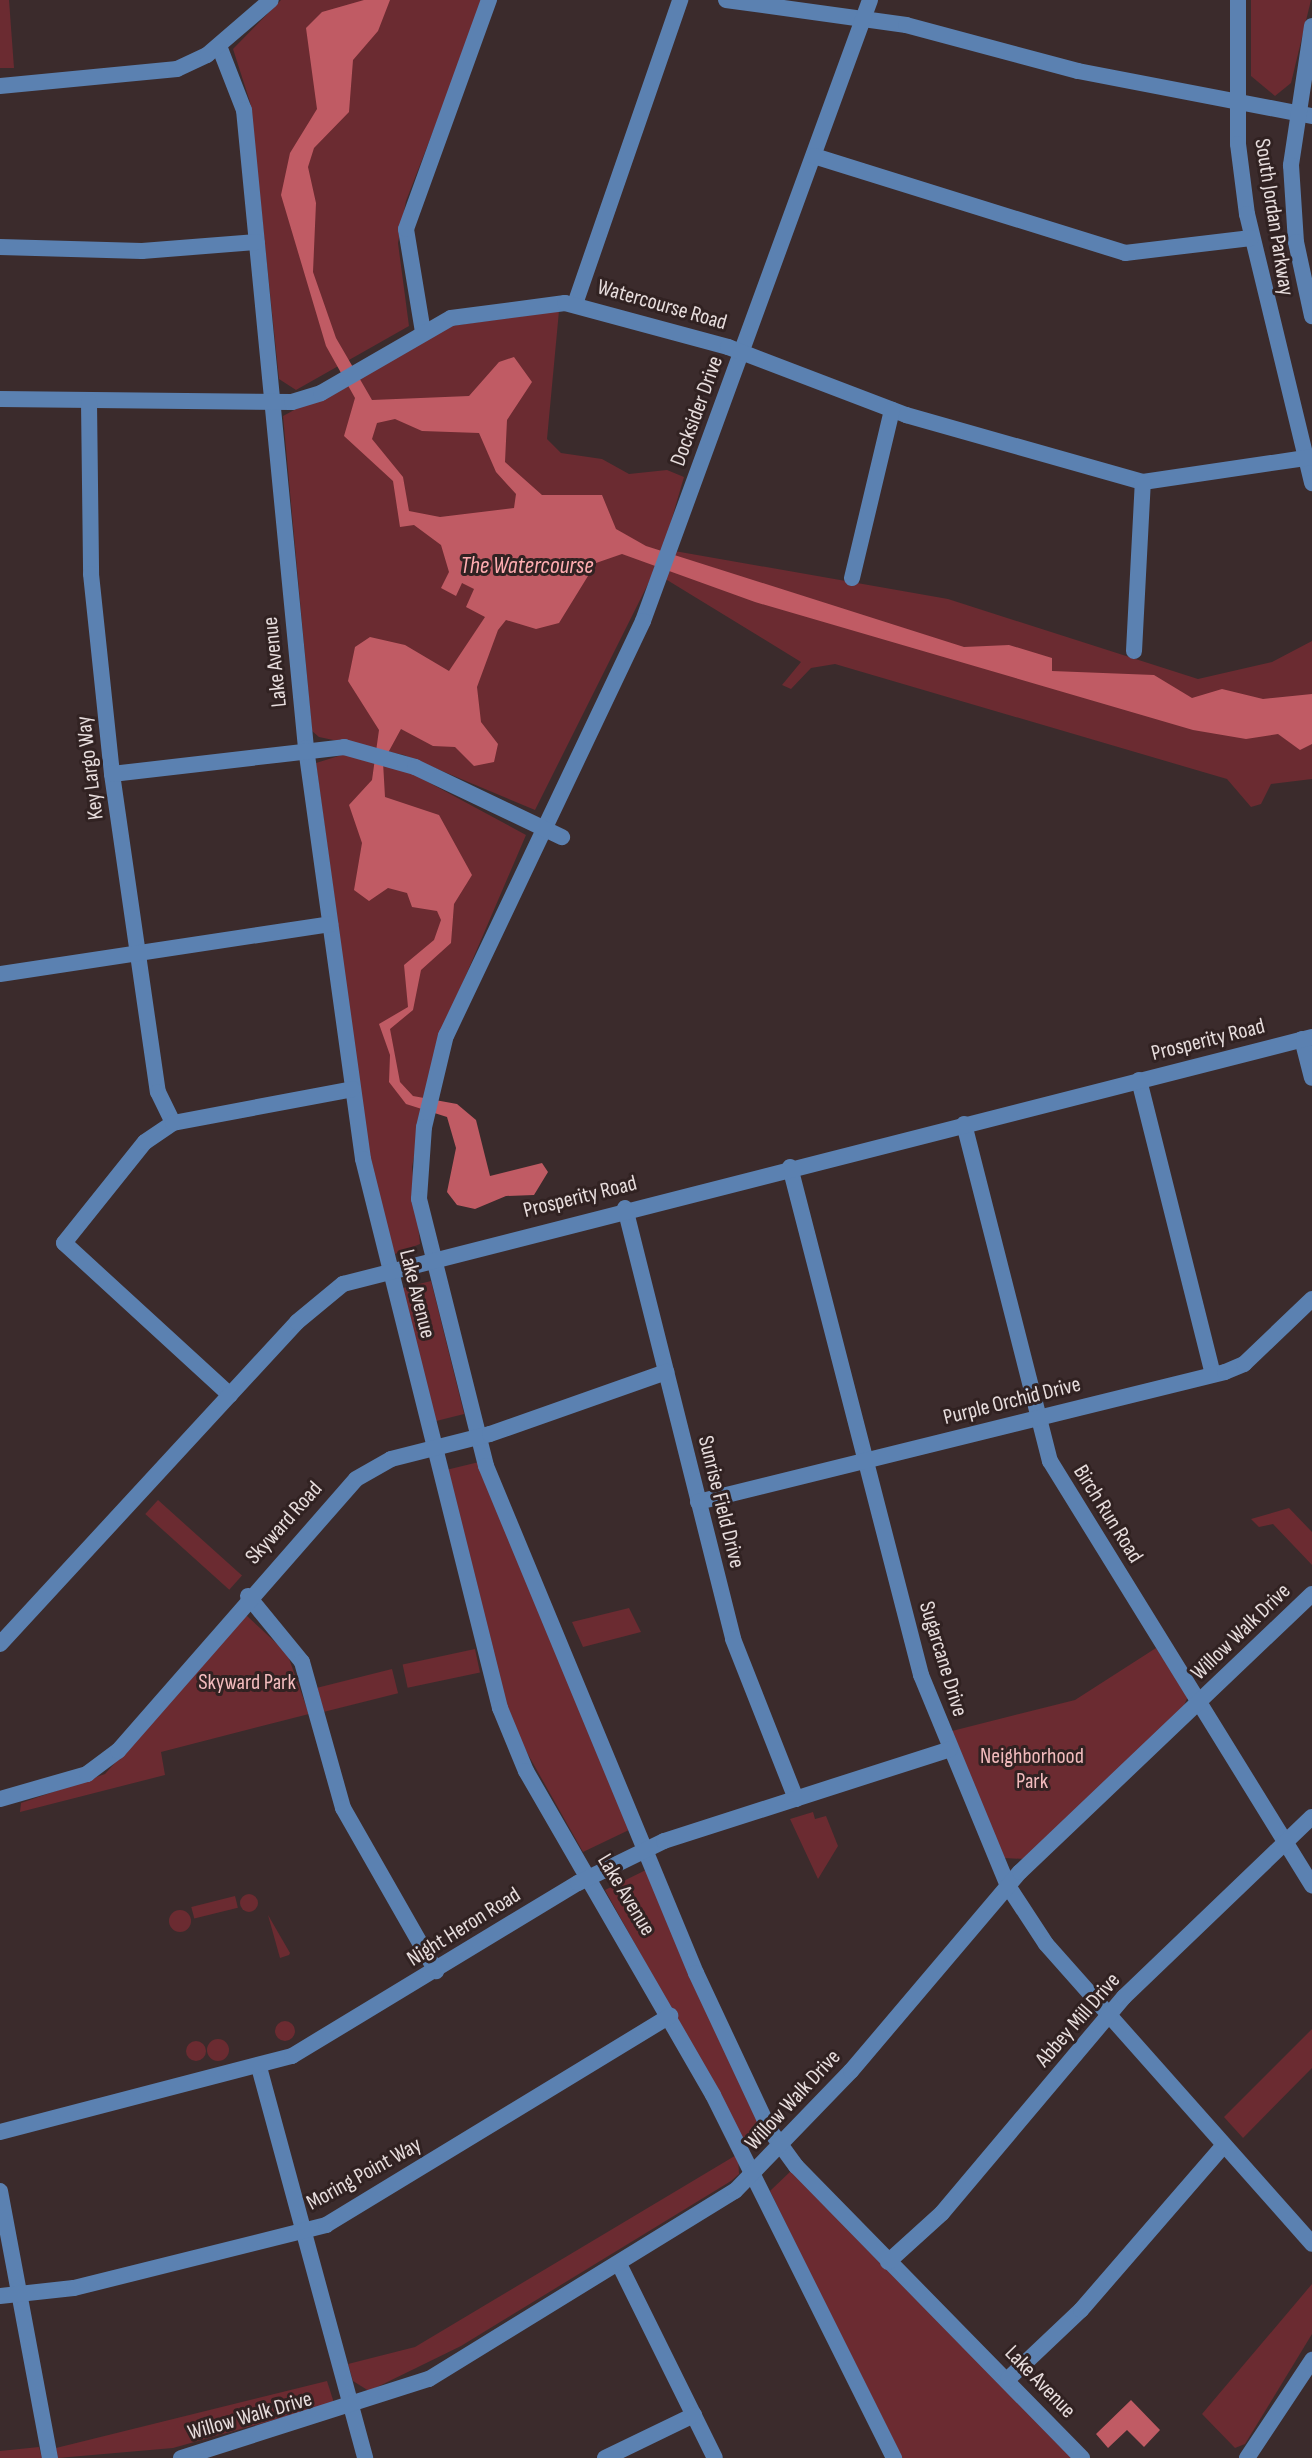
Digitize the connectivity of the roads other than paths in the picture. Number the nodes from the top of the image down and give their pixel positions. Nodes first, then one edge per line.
1 (271, 0) edge
2 (489, 0) edge
3 (680, 0) edge
4 (726, 0) edge
5 (870, 0) edge
6 (1238, 0) edge
7 (865, 19) junction
8 (1312, 26) edge
9 (219, 46) junction
10 (0, 86) edge
11 (1237, 102) junction
12 (1294, 113) junction
13 (1312, 116) edge
14 (814, 156) junction
15 (1251, 238) junction
16 (257, 242) junction
17 (0, 247) edge
18 (575, 304) junction
19 (1312, 316) edge
20 (423, 332) junction
21 (742, 352) junction
22 (0, 399) edge
23 (89, 402) junction
24 (271, 404) junction
25 (892, 410) junction
26 (1309, 458) edge
27 (1143, 482) junction
28 (1312, 483) edge
29 (852, 578) dead end
30 (1134, 651) dead end
31 (306, 748) junction
32 (112, 774) junction
33 (539, 827) junction
34 (562, 837) dead end
35 (330, 924) junction
36 (137, 956) junction
37 (0, 974) edge
38 (1307, 1038) edge
39 (1312, 1078) edge
40 (1139, 1080) junction
41 (353, 1089) junction
42 (173, 1123) junction
43 (964, 1124) junction
44 (790, 1167) junction
45 (625, 1208) junction
46 (430, 1257) junction
47 (388, 1268) junction
48 (1312, 1299) edge
49 (666, 1372) junction
50 (1213, 1374) junction
51 (230, 1395) junction
52 (1037, 1418) junction
53 (477, 1437) junction
54 (434, 1447) junction
55 (863, 1461) junction
56 (698, 1502) junction
57 (1312, 1594) edge
58 (248, 1596) junction
59 (0, 1644) edge
60 (1201, 1700) junction
61 (950, 1749) junction
62 (0, 1799) edge
63 (796, 1799) junction
64 (1312, 1817) edge
65 (1286, 1842) junction
66 (645, 1850) junction
67 (589, 1877) junction
68 (1008, 1886) junction
69 (1312, 1886) edge
70 (436, 1971) junction
71 (1109, 2015) junction
72 (670, 2016) junction
73 (259, 2067) junction
74 (0, 2132) edge
75 (1224, 2145) junction
76 (780, 2147) junction
77 (754, 2175) junction
78 (0, 2191) edge
79 (303, 2232) junction
80 (1312, 2244) edge
81 (888, 2262) junction
82 (619, 2264) junction
83 (18, 2295) junction
84 (0, 2296) edge
85 (1312, 2360) edge
86 (1008, 2379) junction
87 (353, 2408) junction
88 (694, 2415) junction
89 (207, 2455) edge
90 (50, 2458) edge
91 (181, 2458) edge
92 (365, 2458) edge
93 (605, 2458) edge
94 (715, 2458) edge
95 (894, 2458) edge
96 (1082, 2458) edge
97 (1247, 2458) edge

1 - 9 street
2 - 20 street
3 - 18 street
4 - 7 street
5 - 7 street, Docksider Drive
6 - 11 street, South Jordan Parkway
7 - 11 street
7 - 14 street, Docksider Drive
8 - 12 street, South Jordan Parkway
9 - 10 street
9 - 16 street, Lake Avenue
11 - 12 street
11 - 15 street, South Jordan Parkway
12 - 13 street
12 - 19 street, South Jordan Parkway
14 - 15 street
14 - 21 street, Docksider Drive
15 - 26 street, South Jordan Parkway
16 - 17 street
16 - 24 street, Lake Avenue
18 - 20 street, Watercourse Road
18 - 21 street, Watercourse Road
20 - 24 street, Watercourse Road
21 - 25 street, Watercourse Road
21 - 33 street, Docksider Drive
22 - 23 street, Watercourse Road
23 - 24 street, Watercourse Road
23 - 32 street, Key Largo Way
24 - 31 street, Lake Avenue
25 - 27 street, Watercourse Road
25 - 29 street
26 - 27 street, Watercourse Road
26 - 28 street, South Jordan Parkway
27 - 30 street
31 - 32 street
31 - 33 street
31 - 35 street, Lake Avenue
32 - 36 street, Key Largo Way
33 - 34 street
33 - 46 street, Lake Avenue
35 - 36 street
35 - 41 street, Lake Avenue
36 - 37 street
36 - 42 street, Key Largo Way
38 - 39 street
38 - 40 street, Prosperity Road
40 - 43 street, Prosperity Road
40 - 50 street
41 - 42 street
41 - 47 street, Lake Avenue
42 - 51 street
43 - 44 street, Prosperity Road
43 - 52 street, Birch Run Road
44 - 45 street, Prosperity Road
44 - 55 street, Sugarcane Drive
45 - 46 street, Prosperity Road
45 - 49 street, Sunrise Field Drive
46 - 47 street, Prosperity Road
46 - 53 street, Lake Avenue
47 - 51 street, Prosperity Road
47 - 54 street, Lake Avenue
48 - 50 street, Purple Orchid Drive
49 - 53 street, Skyward Road
49 - 56 street, Sunrise Field Drive
50 - 52 street, Purple Orchid Drive
51 - 59 street, Prosperity Road
52 - 55 street, Purple Orchid Drive
52 - 60 street, Birch Run Road
53 - 54 street, Skyward Road
53 - 66 street, Lake Avenue
54 - 58 street, Skyward Road
54 - 67 street, Lake Avenue
55 - 56 street, Purple Orchid Drive
55 - 61 street, Sugarcane Drive
56 - 63 street, Sunrise Field Drive
57 - 60 street, Willow Walk Drive
58 - 62 street, Skyward Road
58 - 70 street
60 - 65 street, Birch Run Road
60 - 68 street, Willow Walk Drive
61 - 63 street, Night Heron Road
61 - 68 street, Sugarcane Drive
63 - 66 street, Night Heron Road
64 - 65 street, Abbey Mill Drive
65 - 69 street, Birch Run Road
65 - 71 street, Abbey Mill Drive
66 - 67 street, Night Heron Road
66 - 76 street, Lake Avenue
67 - 70 street, Night Heron Road
67 - 72 street, Lake Avenue
68 - 71 street, Sugarcane Drive
68 - 76 street, Willow Walk Drive
70 - 73 street, Night Heron Road
71 - 75 street, Sugarcane Drive
71 - 81 street, Abbey Mill Drive
72 - 77 street, Lake Avenue
72 - 79 street, Moring Point Way
73 - 74 street, Night Heron Road
73 - 79 street
75 - 80 street, Sugarcane Drive
75 - 86 street
76 - 77 street, Willow Walk Drive
76 - 81 street, Lake Avenue
77 - 82 street, Willow Walk Drive
77 - 95 street, Lake Avenue
78 - 83 street
79 - 83 street, Moring Point Way
79 - 87 street
81 - 86 street, Lake Avenue
82 - 87 street, Willow Walk Drive
82 - 88 street
83 - 84 street, Moring Point Way
83 - 90 street
85 - 97 street
86 - 96 street, Lake Avenue
87 - 89 street, Willow Walk Drive
87 - 92 street
88 - 93 street
88 - 94 street
89 - 91 street, Willow Walk Drive

